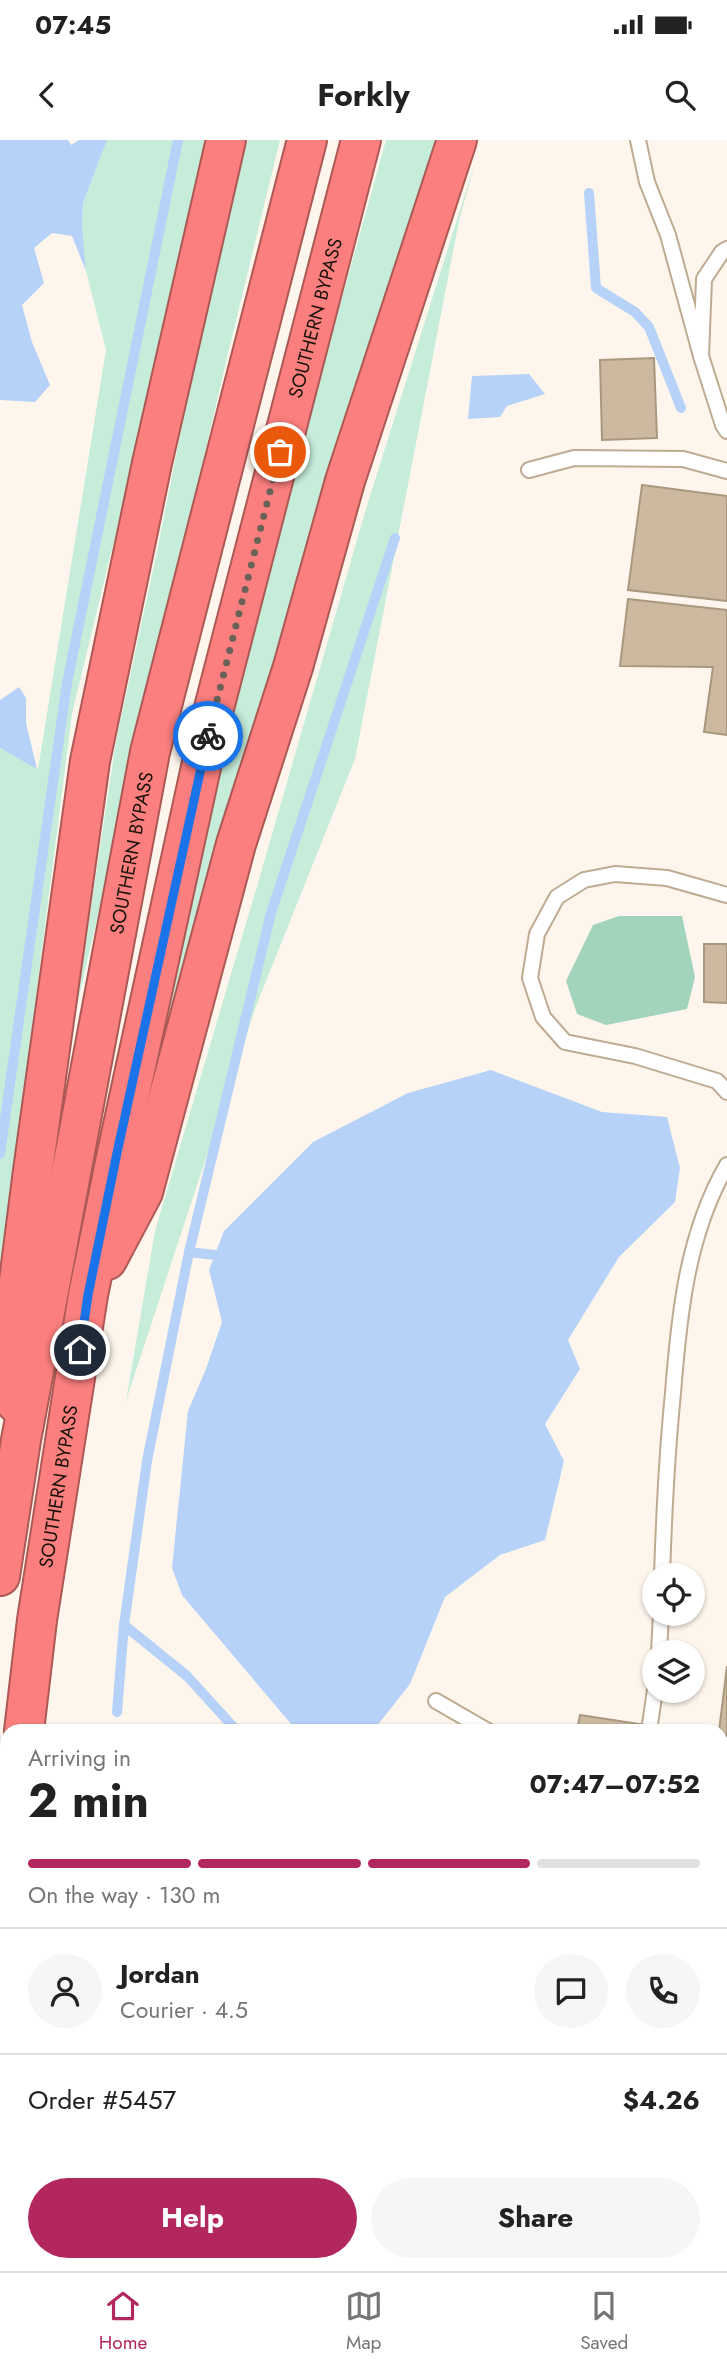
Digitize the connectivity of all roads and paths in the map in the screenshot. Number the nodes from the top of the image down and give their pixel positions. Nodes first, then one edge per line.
1 (226, 140) edge
2 (307, 140) edge
3 (361, 140) edge
4 (457, 140) edge
5 (638, 140) edge
6 (727, 249) edge
7 (701, 356) junction
8 (727, 431) edge
9 (528, 470) dead end
10 (727, 471) edge
11 (727, 895) edge
12 (727, 1092) edge
13 (727, 1165) edge
14 (88, 1295) junction
15 (21, 1440) junction
16 (662, 1563) edge
17 (0, 1576) edge
18 (436, 1702) dead end
19 (653, 1703) edge
20 (25, 1724) edge
21 (475, 1724) edge
22 (650, 1724) edge

1 - 15 highway
2 - 15 highway, SOUTHERN BYPASS
3 - 14 highway, SOUTHERN BYPASS
4 - 14 highway
5 - 7 lane
6 - 7 lane
7 - 8 lane
9 - 10 lane
11 - 12 lane
13 - 16 lane
14 - 20 highway, SOUTHERN BYPASS
15 - 17 highway, SOUTHERN BYPASS
18 - 21 lane
19 - 22 lane

